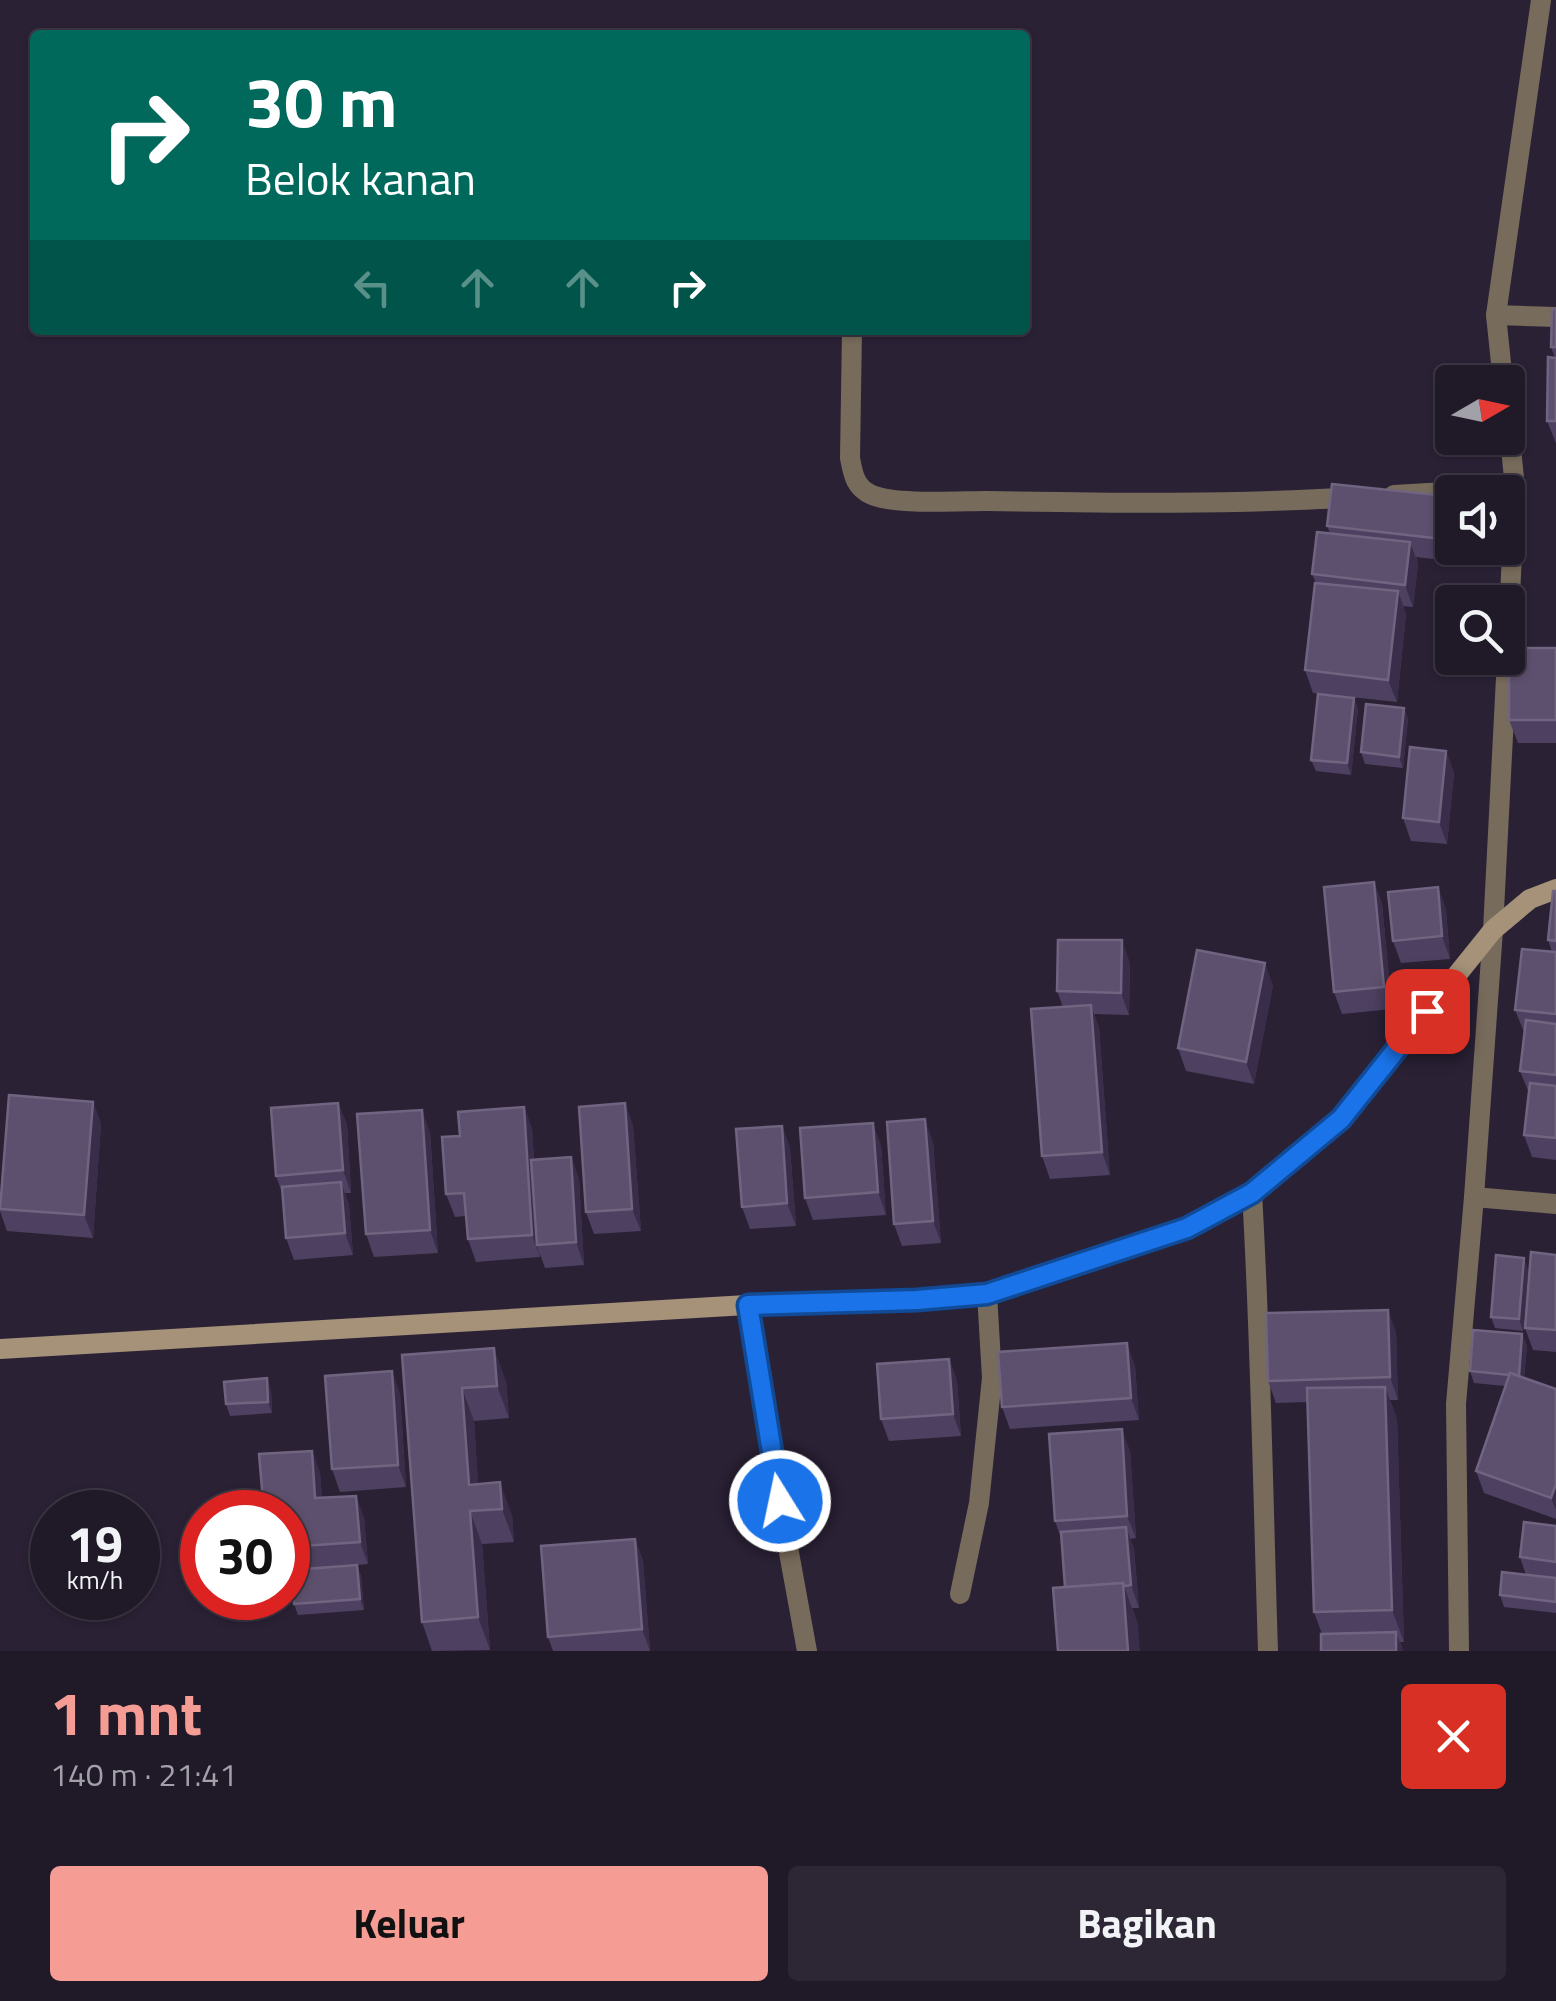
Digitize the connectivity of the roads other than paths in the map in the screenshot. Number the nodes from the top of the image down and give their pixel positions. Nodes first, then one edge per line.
1 (1541, 0) edge
2 (1496, 315) junction
3 (1556, 317) edge
4 (852, 335) edge
5 (1501, 365) edge
6 (1435, 493) edge
7 (1505, 675) edge
8 (1556, 889) edge
9 (1492, 930) junction
10 (1252, 1193) junction
11 (1474, 1197) junction
12 (1556, 1204) edge
13 (987, 1294) junction
14 (748, 1305) junction
15 (0, 1349) edge
16 (960, 1594) dead end
17 (807, 1651) edge
18 (1268, 1651) edge
19 (1459, 1651) edge

1 - 2 street
2 - 3 street
2 - 5 street
4 - 6 street
7 - 9 street
8 - 9 main road
9 - 10 main road
9 - 11 street
10 - 13 main road
10 - 18 street
11 - 12 street
11 - 19 street
13 - 14 main road
13 - 16 street
14 - 15 main road
14 - 17 street

